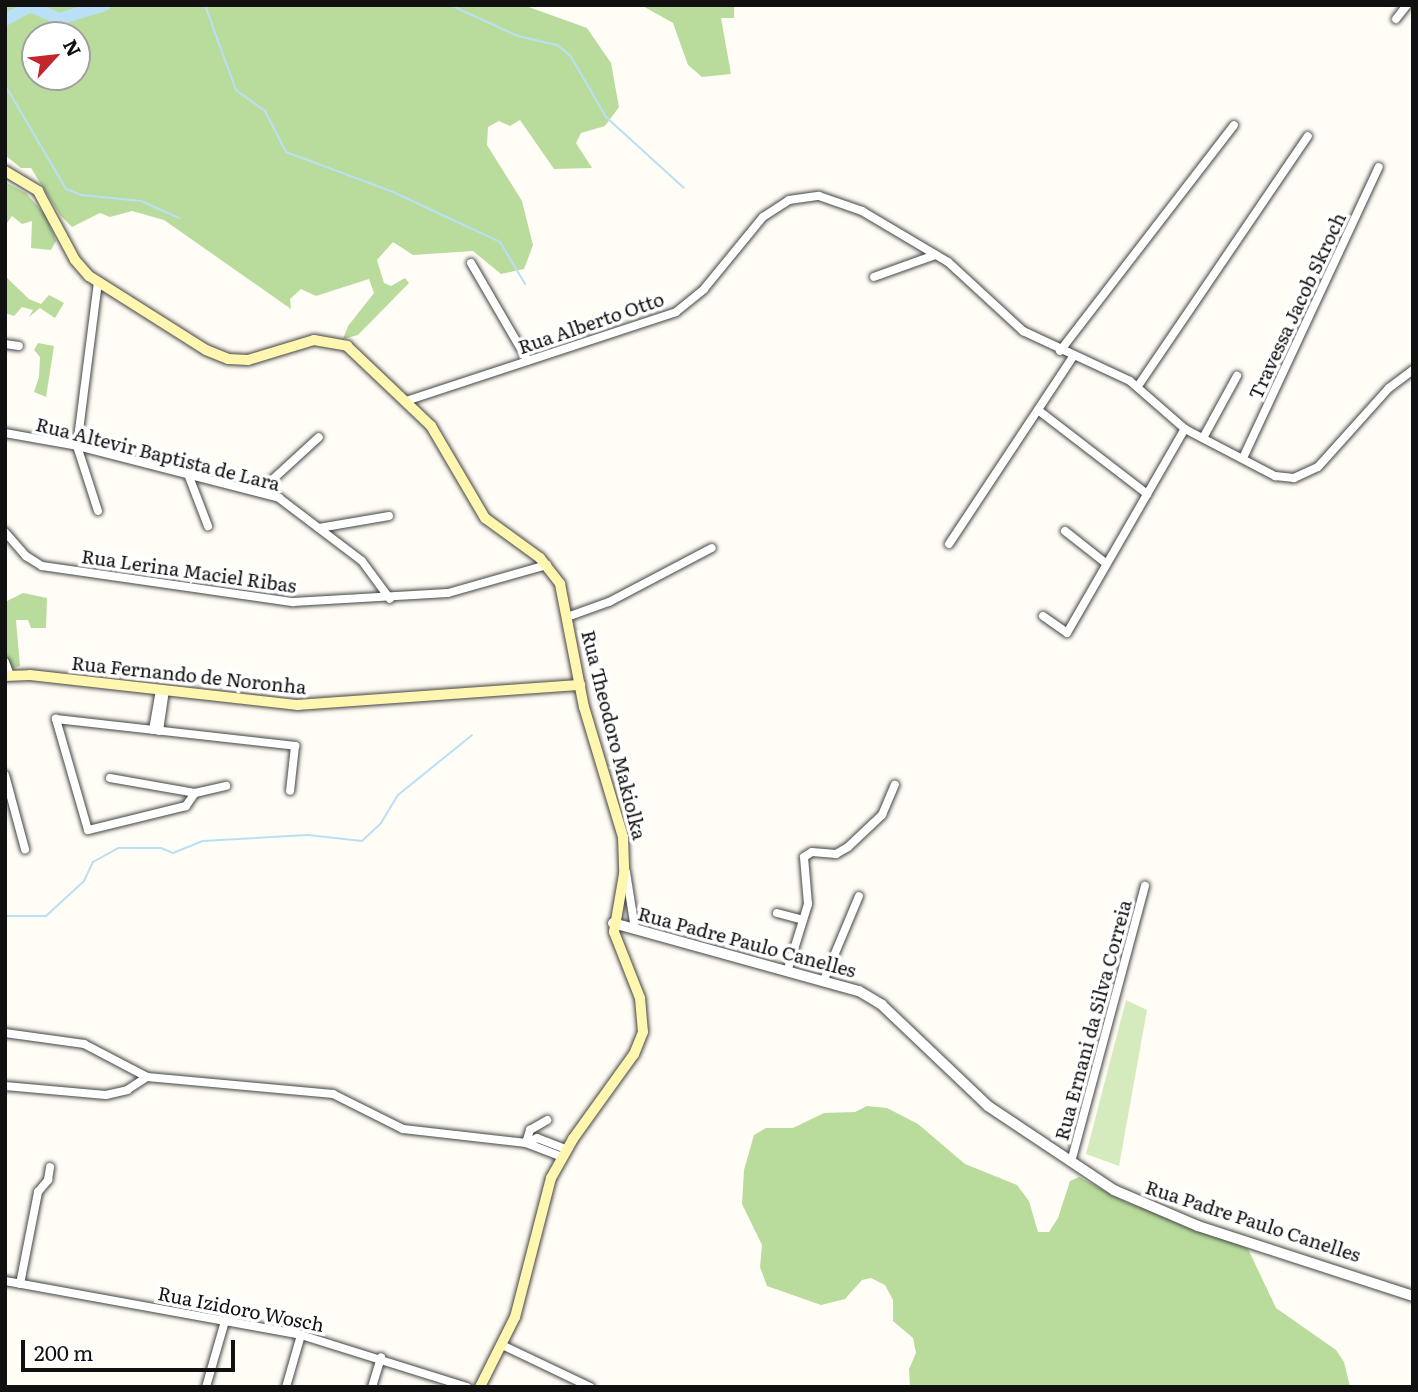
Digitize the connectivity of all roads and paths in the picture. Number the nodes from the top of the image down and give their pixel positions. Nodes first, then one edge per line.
1 (1407, 5) edge
2 (1396, 19) dead end
3 (1234, 125) dead end
4 (1308, 136) dead end
5 (1379, 167) dead end
6 (5, 171) edge
7 (935, 255) junction
8 (471, 263) dead end
9 (874, 276) dead end
10 (98, 283) junction
11 (5, 344) edge
12 (19, 346) dead end
13 (1060, 351) junction
14 (1073, 356) junction
15 (528, 361) junction
16 (1413, 370) edge
17 (1237, 376) dead end
18 (1138, 386) junction
19 (406, 401) junction
20 (1038, 410) junction
21 (1185, 429) junction
22 (5, 433) edge
23 (319, 437) dead end
24 (1203, 438) junction
25 (77, 446) junction
26 (1243, 458) junction
27 (188, 474) junction
28 (259, 492) junction
29 (1147, 494) junction
30 (98, 511) dead end
31 (389, 516) dead end
32 (208, 526) dead end
33 (319, 528) junction
34 (1065, 531) dead end
35 (5, 532) edge
36 (949, 544) dead end
37 (712, 548) dead end
38 (1107, 564) junction
39 (547, 565) junction
40 (390, 599) junction
41 (1043, 616) dead end
42 (567, 617) junction
43 (5, 662) edge
44 (7, 676) edge
45 (580, 685) junction
46 (162, 690) junction
47 (156, 730) junction
48 (5, 775) edge
49 (110, 778) dead end
50 (895, 785) dead end
51 (226, 786) dead end
52 (290, 790) dead end
53 (195, 793) junction
54 (25, 849) dead end
55 (625, 863) junction
56 (1145, 886) dead end
57 (859, 896) dead end
58 (777, 913) dead end
59 (803, 920) junction
60 (613, 923) junction
61 (635, 929) junction
62 (787, 972) junction
63 (823, 982) junction
64 (5, 1033) edge
65 (147, 1077) junction
66 (5, 1086) edge
67 (547, 1120) dead end
68 (526, 1143) junction
69 (564, 1153) junction
70 (1071, 1162) junction
71 (50, 1167) dead end
72 (5, 1281) edge
73 (20, 1284) junction
74 (1412, 1297) edge
75 (225, 1321) junction
76 (301, 1335) junction
77 (502, 1345) junction
78 (382, 1357) junction
79 (206, 1387) edge
80 (286, 1387) edge
81 (373, 1387) edge
82 (467, 1387) edge
83 (481, 1387) edge
84 (590, 1387) edge

1 - 2 street
3 - 13 street
4 - 18 street
5 - 26 street, Travessa Jacob Skroch
6 - 10 main road, Rua Theodoro Makiolka
7 - 9 street
7 - 13 street, Rua Alberto Otto
7 - 15 street, Rua Alberto Otto
8 - 15 street
10 - 19 main road, Rua Theodoro Makiolka
10 - 25 street
11 - 12 street
13 - 14 street, Rua Alberto Otto
14 - 18 street, Rua Alberto Otto
14 - 20 street
15 - 19 street, Rua Alberto Otto
16 - 26 street, Rua Alberto Otto
17 - 24 street
18 - 21 street, Rua Alberto Otto
19 - 39 main road, Rua Theodoro Makiolka
20 - 29 street
20 - 36 street
21 - 24 street, Rua Alberto Otto
21 - 29 street
22 - 25 street, Rua Altevir Baptista de Lara
23 - 28 street
24 - 26 street, Rua Alberto Otto
25 - 27 street, Rua Altevir Baptista de Lara
25 - 30 street
27 - 28 street, Rua Altevir Baptista de Lara
27 - 32 street
28 - 33 street, Rua Altevir Baptista de Lara
29 - 38 street
31 - 33 street
33 - 40 street, Rua Altevir Baptista de Lara
34 - 38 street
35 - 40 street, Rua Lerina Maciel Ribas
37 - 42 street
38 - 41 street
39 - 40 street, Rua Lerina Maciel Ribas
39 - 42 main road, Rua Theodoro Makiolka
42 - 45 main road, Rua Theodoro Makiolka
43 - 44 street
44 - 46 main road, Rua Fernando de Noronha
45 - 46 main road, Rua Fernando de Noronha
45 - 55 main road, Rua Theodoro Makiolka
46 - 47 street
47 - 52 street
47 - 53 street
48 - 54 street
49 - 53 street
50 - 59 street
51 - 53 street
55 - 60 main road, Rua Theodoro Makiolka
55 - 61 street
56 - 70 street, Rua Ernani da Silva Correia
57 - 63 street
58 - 59 street
59 - 62 street
60 - 61 street, Rua Padre Paulo Canelles
60 - 69 main road, Rua Theodoro Makiolka
61 - 62 street, Rua Padre Paulo Canelles
62 - 63 street, Rua Padre Paulo Canelles
63 - 70 street, Rua Padre Paulo Canelles
64 - 65 street
65 - 66 street
65 - 68 street
67 - 68 street
68 - 69 street
69 - 77 main road, Rua Theodoro Makiolka
70 - 74 street, Rua Padre Paulo Canelles
71 - 73 street
72 - 73 street, Rua Izidoro Wosch
73 - 75 street, Rua Izidoro Wosch
75 - 76 street, Rua Izidoro Wosch
75 - 79 street
76 - 78 street, Rua Izidoro Wosch
76 - 80 street
77 - 83 main road, Rua Theodoro Makiolka
77 - 84 street
78 - 81 street
78 - 82 street, Rua Izidoro Wosch

